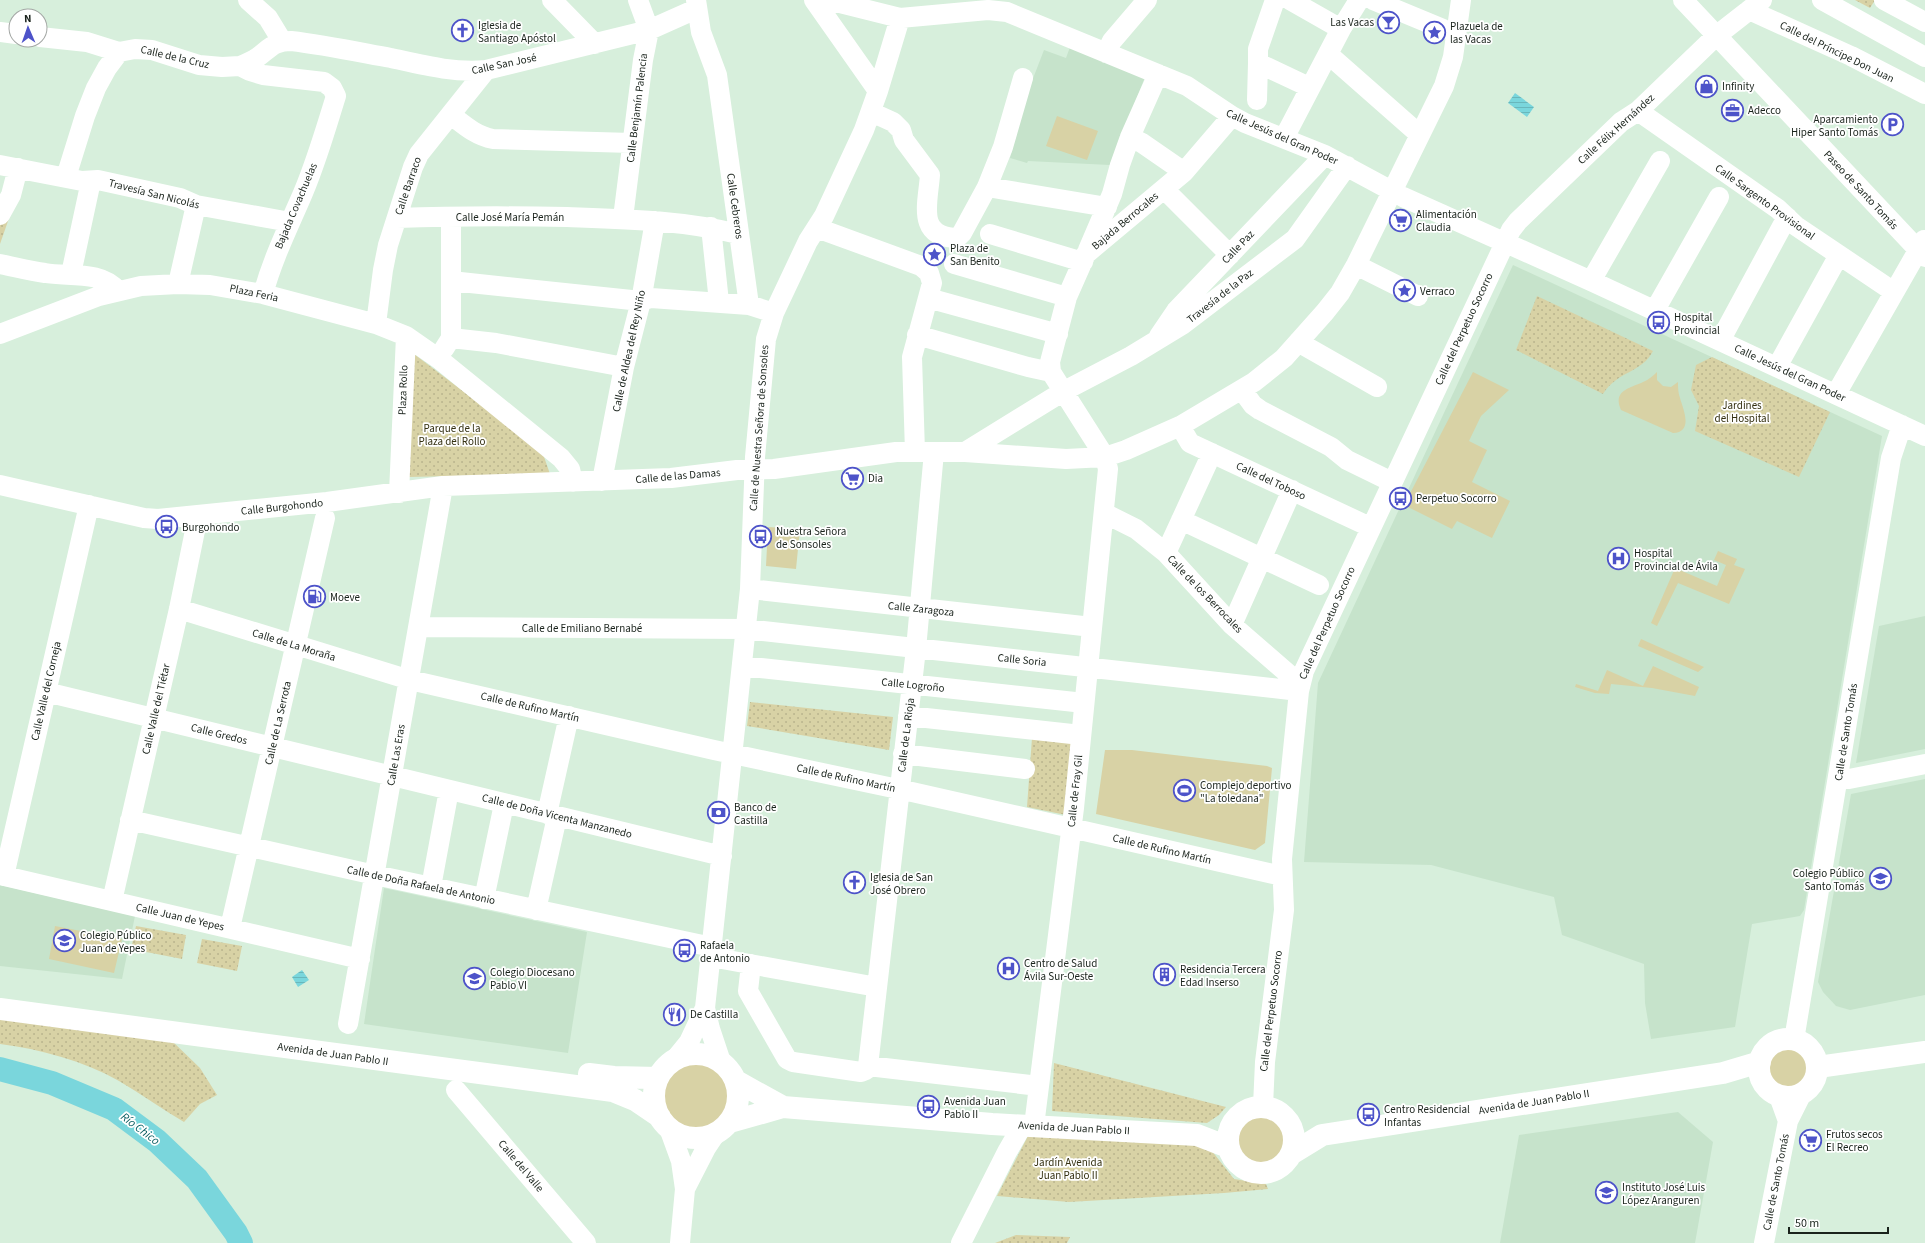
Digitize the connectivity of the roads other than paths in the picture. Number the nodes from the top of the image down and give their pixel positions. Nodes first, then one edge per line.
1 (248, 0) edge
2 (552, 0) edge
3 (638, 0) edge
4 (814, 0) edge
5 (828, 0) edge
6 (1147, 0) edge
7 (1275, 0) edge
8 (1290, 0) edge
9 (1359, 0) edge
10 (1373, 0) edge
11 (1461, 0) edge
12 (1683, 0) edge
13 (1822, 0) edge
14 (1875, 0) edge
15 (1884, 0) edge
16 (696, 4) edge
17 (998, 5) edge
18 (1756, 5) edge
19 (900, 18) junction
20 (1862, 22) junction
21 (1925, 22) edge
22 (1341, 29) junction
23 (1443, 29) dead end
24 (649, 30) junction
25 (1716, 36) junction
26 (48, 38) edge
27 (282, 41) junction
28 (595, 44) junction
29 (119, 52) junction
30 (1106, 53) junction
31 (1328, 54) junction
32 (1925, 57) edge
33 (1258, 63) junction
34 (240, 66) junction
35 (486, 70) junction
36 (1158, 74) junction
37 (1023, 78) dead end
38 (1309, 87) junction
39 (878, 91) junction
40 (1925, 93) edge
41 (336, 96) joint
42 (1257, 100) dead end
43 (871, 112) junction
44 (1638, 112) junction
45 (451, 115) junction
46 (1232, 116) junction
47 (1420, 135) junction
48 (1130, 137) junction
49 (1284, 138) junction
50 (632, 143) junction
51 (1325, 155) junction
52 (1660, 161) dead end
53 (1347, 166) junction
54 (9, 167) edge
55 (1184, 172) junction
56 (66, 177) junction
57 (91, 181) junction
58 (987, 188) junction
59 (1164, 188) junction
60 (1393, 191) junction
61 (1719, 197) dead end
62 (196, 205) junction
63 (1107, 207) junction
64 (0, 215) edge
65 (451, 217) junction
66 (1787, 217) junction
67 (397, 218) junction
68 (623, 218) junction
69 (655, 221) junction
70 (290, 222) junction
71 (711, 228) junction
72 (817, 228) junction
73 (738, 234) junction
74 (990, 234) dead end
75 (1505, 242) junction
76 (1923, 248) edge
77 (1230, 254) junction
78 (1839, 255) junction
79 (1085, 258) junction
80 (0, 264) edge
81 (954, 264) dead end
82 (1356, 265) junction
83 (71, 274) junction
84 (451, 281) junction
85 (1591, 281) junction
86 (178, 284) junction
87 (118, 291) junction
88 (1894, 292) junction
89 (263, 294) junction
90 (1418, 296) dead end
91 (1067, 297) junction
92 (928, 298) junction
93 (641, 301) junction
94 (719, 302) junction
95 (749, 304) junction
96 (1654, 310) junction
97 (774, 313) junction
98 (376, 324) junction
99 (8, 331) edge
100 (1058, 334) junction
101 (917, 335) junction
102 (406, 336) junction
103 (451, 338) junction
104 (1720, 341) junction
105 (1155, 342) junction
106 (1298, 342) junction
107 (439, 359) junction
108 (624, 367) junction
109 (1777, 367) junction
110 (1051, 372) junction
111 (1377, 386) dead end
112 (1242, 390) junction
113 (1064, 391) junction
114 (1836, 394) junction
115 (1902, 425) junction
116 (1180, 426) junction
117 (1925, 436) edge
118 (924, 452) junction
119 (964, 452) junction
120 (1212, 453) junction
121 (1104, 457) junction
122 (754, 470) junction
123 (602, 481) junction
124 (573, 482) junction
125 (1392, 482) junction
126 (0, 485) edge
127 (443, 486) junction
128 (1292, 490) junction
129 (399, 493) junction
130 (89, 506) junction
131 (1104, 513) junction
132 (198, 516) junction
133 (325, 518) dead end
134 (1181, 520) junction
135 (1370, 527) junction
136 (1166, 553) junction
137 (1262, 558) junction
138 (1319, 584) dead end
139 (750, 589) junction
140 (179, 609) junction
141 (920, 609) junction
142 (1232, 625) junction
143 (419, 627) junction
144 (1092, 628) junction
145 (745, 629) junction
146 (296, 645) junction
147 (916, 649) junction
148 (742, 666) junction
149 (1088, 667) junction
150 (410, 680) junction
151 (911, 686) junction
152 (1300, 688) junction
153 (46, 692) junction
154 (1084, 703) junction
155 (569, 716) junction
156 (908, 716) junction
157 (154, 718) junction
158 (1081, 735) junction
159 (272, 747) junction
160 (732, 754) junction
161 (903, 754) junction
162 (1925, 764) edge
163 (1025, 768) dead end
164 (392, 777) junction
165 (1838, 778) junction
166 (449, 790) junction
167 (899, 790) junction
168 (504, 804) junction
169 (552, 815) junction
170 (130, 820) junction
171 (1071, 828) junction
172 (249, 847) junction
173 (722, 856) junction
174 (375, 875) junction
175 (2, 876) edge
176 (1282, 876) junction
177 (431, 887) junction
178 (484, 899) junction
179 (112, 901) junction
180 (536, 910) junction
181 (230, 928) junction
182 (711, 952) junction
183 (360, 959) junction
184 (751, 964) junction
185 (877, 987) junction
186 (0, 994) edge
187 (705, 1008) junction
188 (0, 1009) edge
189 (348, 1024) dead end
190 (1794, 1040) junction
191 (1925, 1052) edge
192 (676, 1058) junction
193 (722, 1062) junction
194 (868, 1066) junction
195 (1818, 1067) junction
196 (1761, 1071) junction
197 (658, 1078) junction
198 (736, 1081) junction
199 (1039, 1086) junction
200 (456, 1090) dead end
201 (1801, 1095) junction
202 (1779, 1096) junction
203 (1263, 1106) junction
204 (783, 1107) junction
205 (1788, 1121) junction
206 (664, 1123) junction
207 (992, 1124) junction
208 (1028, 1126) junction
209 (723, 1127) junction
210 (1292, 1127) junction
211 (1322, 1135) junction
212 (1229, 1137) junction
213 (1007, 1152) junction
214 (1291, 1154) junction
215 (685, 1190) junction
216 (586, 1243) edge
217 (680, 1243) edge
218 (960, 1243) edge
219 (1764, 1243) edge

1 - 27 street
2 - 28 street
3 - 24 street
4 - 39 street
5 - 19 street, Calle Jesús del Gran Poder
6 - 30 street
7 - 33 street
8 - 22 street
9 - 22 street
10 - 23 street
11 - 47 street, Calle de las Damas
12 - 25 street, Paseo de Santo Tomás
13 - 20 street
14 - 20 street
15 - 21 street
16 - 24 street, Calle San José
16 - 73 street, Calle Cebreros
17 - 19 street, Calle Jesús del Gran Poder
17 - 30 street, Calle Jesús del Gran Poder
18 - 25 street, Calle Félix Hernández
18 - 40 street, Calle del Príncipe Don Juan
19 - 39 street, Calle de Nuestra Señora de Sonsoles
20 - 32 street
22 - 31 street
24 - 28 street, Calle San José
24 - 50 street, Calle Benjamín Palencia
25 - 44 street, Calle Félix Hernández
25 - 76 street, Paseo de Santo Tomás
26 - 29 street
27 - 34 street
27 - 35 street, Calle San José
28 - 35 street, Calle San José
29 - 34 street, Calle de la Cruz
29 - 56 street
30 - 36 street, Calle Jesús del Gran Poder
31 - 38 street
31 - 47 street
33 - 38 street
33 - 42 street
34 - 41 street, Calle de la Cruz
35 - 45 street, Calle Barraco
36 - 46 street, Calle Jesús del Gran Poder
36 - 48 street
37 - 58 street
38 - 49 street
39 - 43 street, Calle de Nuestra Señora de Sonsoles
41 - 70 street, Bajada Covachuelas
43 - 58 street
43 - 72 street, Calle de Nuestra Señora de Sonsoles
44 - 66 street, Calle Sargento Provisional
44 - 75 street, Calle Félix Hernández
45 - 50 street
45 - 67 street, Calle Barraco
46 - 49 street, Calle Jesús del Gran Poder
46 - 55 street, Bajada Berrocales
47 - 60 street, Calle de las Damas
48 - 55 street
48 - 63 street
49 - 51 street, Calle Jesús del Gran Poder
50 - 68 street, Calle Benjamín Palencia
51 - 53 street, Calle Jesús del Gran Poder
51 - 77 street, Calle Paz
52 - 85 street
53 - 60 street, Calle Jesús del Gran Poder
53 - 105 street, Travesía de la Paz
54 - 56 street, Travesía San Nicolás
54 - 64 street
55 - 59 street, Bajada Berrocales
56 - 57 street, Travesía San Nicolás
57 - 62 street, Travesía San Nicolás
57 - 83 street
58 - 63 street
59 - 77 street
59 - 79 street, Bajada Berrocales
60 - 75 street, Calle Jesús del Gran Poder
60 - 82 street, Calle de las Damas
61 - 96 street
62 - 70 street, Travesía San Nicolás
62 - 86 street
63 - 79 street
65 - 67 street, Calle José María Pemán
65 - 68 street, Calle José María Pemán
65 - 84 street
66 - 78 street, Calle Sargento Provisional
66 - 104 street
67 - 98 street, Calle Barraco
68 - 69 street, Calle José María Pemán
69 - 71 street, Calle José María Pemán
69 - 93 street, Calle de Aldea del Rey Niño
70 - 89 street, Bajada Covachuelas
71 - 73 street, Calle José María Pemán
71 - 94 street
72 - 92 street
72 - 97 street, Calle de Nuestra Señora de Sonsoles
73 - 95 street, Calle Cebreros
74 - 79 street
75 - 85 street, Calle Jesús del Gran Poder
75 - 125 street, Calle del Perpetuo Socorro
76 - 88 street
77 - 105 street, Calle Paz
78 - 88 street, Calle Sargento Provisional
78 - 109 street
79 - 91 street, Bajada Berrocales
80 - 83 street
81 - 91 street
82 - 90 street
82 - 106 street, Calle de las Damas
83 - 87 street
84 - 93 street
84 - 103 street
85 - 96 street, Calle Jesús del Gran Poder
86 - 87 street, Plaza Feria
86 - 89 street, Plaza Feria
87 - 99 street, Plaza Feria
88 - 114 street
89 - 98 street, Plaza Feria
91 - 100 street, Bajada Berrocales
92 - 100 street
92 - 101 street
93 - 94 street
93 - 108 street, Calle de Aldea del Rey Niño
94 - 95 street
95 - 97 street
96 - 104 street, Calle Jesús del Gran Poder
97 - 122 street, Calle de Nuestra Señora de Sonsoles
98 - 102 street, Plaza Feria
100 - 110 street, Bajada Berrocales
101 - 110 street
101 - 118 street
102 - 107 street
102 - 129 street, Plaza Rollo
103 - 107 street
103 - 108 street
104 - 109 street, Calle Jesús del Gran Poder
105 - 113 street, Travesía de la Paz
106 - 111 street
106 - 112 street, Calle de las Damas
107 - 124 street
108 - 123 street, Calle de Aldea del Rey Niño
109 - 114 street, Calle Jesús del Gran Poder
110 - 113 street
112 - 116 street, Calle de las Damas
112 - 125 street
113 - 119 street, Travesía de la Paz
113 - 121 street
114 - 115 street, Calle Jesús del Gran Poder
115 - 117 street, Calle Jesús del Gran Poder
115 - 165 street, Calle de Santo Tomás
116 - 120 street, Calle del Toboso
116 - 121 street, Calle de las Damas
118 - 119 street, Calle de las Damas
118 - 122 street, Calle de las Damas
118 - 141 street, Calle de La Rioja
119 - 121 street, Calle de las Damas
120 - 128 street, Calle del Toboso
120 - 134 street
121 - 131 street, Calle de Fray Gil
122 - 123 street, Calle de las Damas
122 - 139 street, Calle de Nuestra Señora de Sonsoles
123 - 124 street
124 - 127 street
125 - 135 street, Calle del Perpetuo Socorro
126 - 130 street, Calle Burgohondo
127 - 129 street
127 - 143 street, Calle Las Eras
128 - 135 street, Calle del Toboso
128 - 137 street
129 - 132 street, Calle Burgohondo
130 - 132 street, Calle Burgohondo
130 - 153 street, Calle Valle del Corneja
131 - 136 street, Calle de los Berrocales
131 - 144 street, Calle de Fray Gil
132 - 140 street, Calle Valle del Tiétar
133 - 146 street, Calle de La Serrota
134 - 136 street
134 - 137 street
135 - 152 street, Calle del Perpetuo Socorro
136 - 142 street, Calle de los Berrocales
137 - 138 street
137 - 142 street
139 - 141 street, Calle Zaragoza
139 - 145 street, Calle de Nuestra Señora de Sonsoles
140 - 146 street, Calle de La Moraña
140 - 157 street, Calle Valle del Tiétar
141 - 144 street, Calle Zaragoza
141 - 147 street, Calle de La Rioja
142 - 152 street, Calle de los Berrocales
143 - 145 street, Calle de Emiliano Bernabé
143 - 150 street, Calle Las Eras
144 - 149 street, Calle de Fray Gil
145 - 147 street, Calle Soria
145 - 148 street, Calle de Nuestra Señora de Sonsoles
146 - 150 street, Calle de La Moraña
146 - 159 street, Calle de La Serrota
147 - 149 street, Calle Soria
147 - 151 street, Calle de La Rioja
148 - 151 street, Calle Logroño
148 - 160 street, Calle de Nuestra Señora de Sonsoles
149 - 152 street, Calle Soria
149 - 154 street, Calle de Fray Gil
150 - 155 street, Calle de Rufino Martín
150 - 164 street, Calle Las Eras
151 - 154 street, Calle Logroño
151 - 156 street, Calle de La Rioja
152 - 176 street, Calle del Perpetuo Socorro
153 - 157 street, Calle Gredos
153 - 175 street, Calle Valle del Corneja
154 - 158 street, Calle de Fray Gil
155 - 160 street, Calle de Rufino Martín
155 - 169 street
156 - 158 street
156 - 161 street, Calle de La Rioja
157 - 159 street, Calle Gredos
157 - 170 street, Calle Valle del Tiétar
158 - 171 street, Calle de Fray Gil
159 - 164 street, Calle Gredos
159 - 172 street, Calle de La Serrota
160 - 167 street, Calle de Rufino Martín
160 - 173 street, Calle de Nuestra Señora de Sonsoles
161 - 163 street
161 - 167 street, Calle de La Rioja
162 - 165 street
164 - 166 street, Calle de Doña Vicenta Manzanedo
164 - 174 street, Calle Las Eras
165 - 190 street, Calle de Santo Tomás
166 - 168 street, Calle de Doña Vicenta Manzanedo
166 - 177 street
167 - 171 street, Calle de Rufino Martín
167 - 185 street, Calle de La Rioja
168 - 169 street, Calle de Doña Vicenta Manzanedo
168 - 178 street
169 - 173 street, Calle de Doña Vicenta Manzanedo
169 - 180 street
170 - 172 street, Calle de Doña Rafaela de Antonio
170 - 179 street, Calle Valle del Tiétar
171 - 176 street, Calle de Rufino Martín
171 - 199 street, Calle de Fray Gil
172 - 174 street, Calle de Doña Rafaela de Antonio
172 - 181 street, Calle de La Serrota
173 - 182 street, Calle de Nuestra Señora de Sonsoles
174 - 177 street, Calle de Doña Rafaela de Antonio
174 - 183 street, Calle Las Eras
175 - 179 street, Calle Juan de Yepes
176 - 203 street, Calle del Perpetuo Socorro
177 - 178 street, Calle de Doña Rafaela de Antonio
178 - 180 street, Calle de Doña Rafaela de Antonio
179 - 181 street, Calle Juan de Yepes
180 - 182 street, Calle de Doña Rafaela de Antonio
181 - 183 street, Calle Juan de Yepes
182 - 184 street, Calle de Doña Rafaela de Antonio
182 - 187 street, Calle de Nuestra Señora de Sonsoles
183 - 189 street, Calle Las Eras
184 - 185 street, Calle de Doña Rafaela de Antonio
184 - 194 street
185 - 194 street, Calle de La Rioja
186 - 197 main road, Avenida de Juan Pablo II
187 - 192 street, Calle de Nuestra Señora de Sonsoles
187 - 193 street, Calle de Nuestra Señora de Sonsoles
188 - 206 main road, Avenida de Juan Pablo II
190 - 195 main road
190 - 196 main road
191 - 195 main road
192 - 193 main road
192 - 197 main road
193 - 198 main road
194 - 199 street
195 - 201 main road
196 - 202 main road
196 - 211 main road, Avenida de Juan Pablo II
197 - 206 main road
198 - 204 main road, Avenida de Juan Pablo II
198 - 209 main road
199 - 208 street, Calle de Fray Gil
200 - 216 street, Calle del Valle
201 - 202 main road
201 - 205 street, Calle de Santo Tomás
202 - 205 street, Calle de Santo Tomás
203 - 210 main road
203 - 212 main road
204 - 207 main road, Avenida de Juan Pablo II
204 - 209 main road, Avenida de Juan Pablo II
205 - 219 street, Calle de Santo Tomás
206 - 209 main road
206 - 215 street
207 - 208 main road, Avenida de Juan Pablo II
207 - 213 street
208 - 212 main road, Avenida de Juan Pablo II
208 - 213 street
209 - 215 street
210 - 211 main road, Avenida de Juan Pablo II
210 - 214 main road
211 - 214 main road, Avenida de Juan Pablo II
212 - 214 main road
213 - 218 street
215 - 217 street

